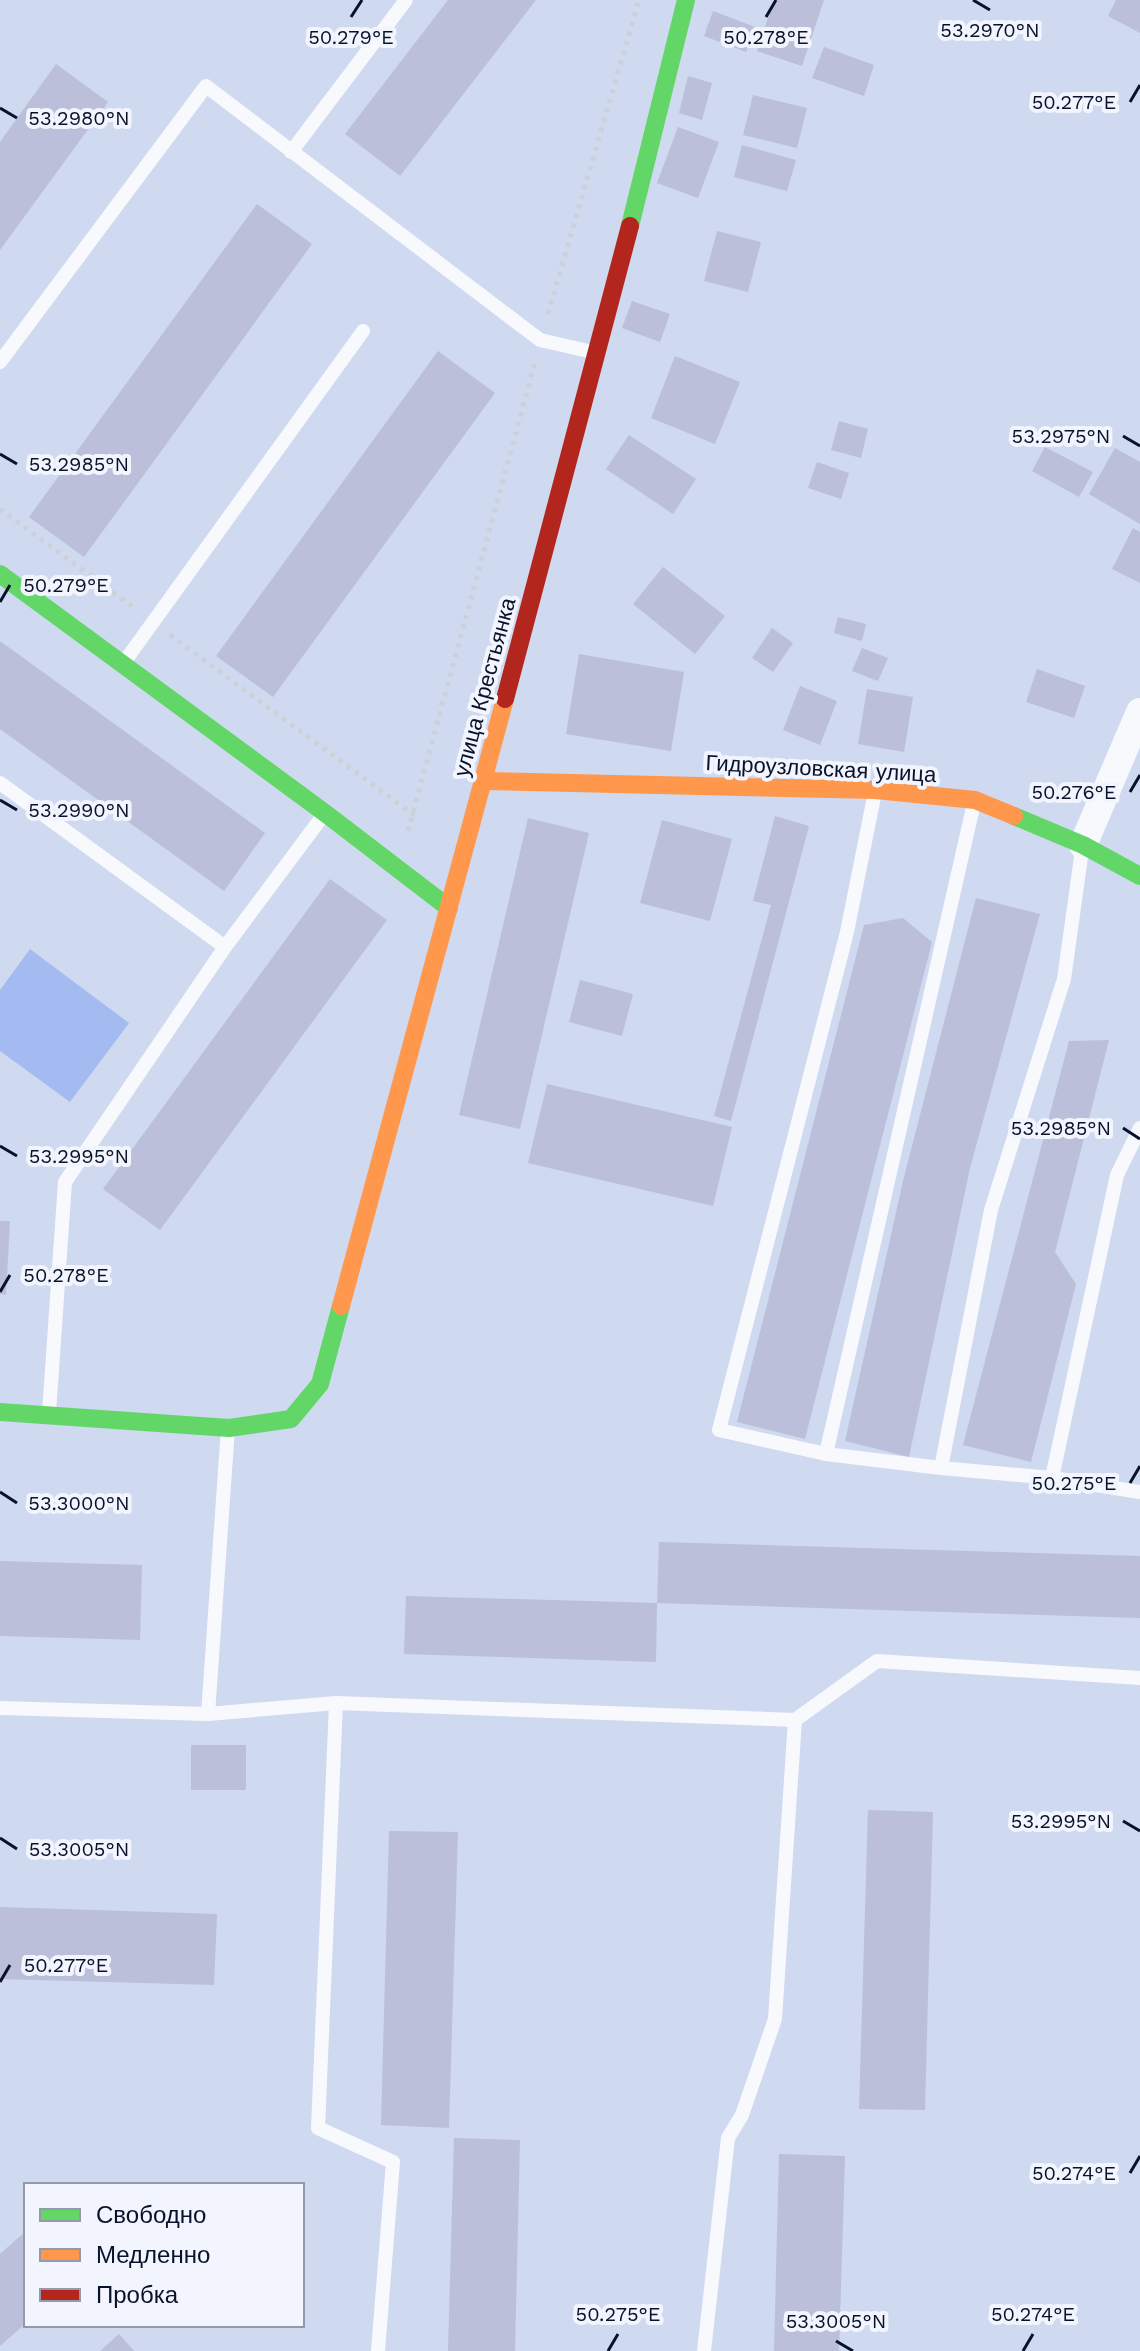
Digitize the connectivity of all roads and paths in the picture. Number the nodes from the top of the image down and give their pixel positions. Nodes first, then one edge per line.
1 (406, 0) edge
2 (639, 0) edge
3 (686, 0) edge
4 (291, 152) junction
5 (363, 331) dead end
6 (540, 340) junction
7 (598, 353) junction
8 (0, 362) edge
9 (0, 509) edge
10 (0, 574) edge
11 (153, 622) junction
12 (122, 664) junction
13 (1140, 712) edge
14 (483, 781) junction
15 (0, 783) edge
16 (876, 790) junction
17 (975, 800) junction
18 (325, 813) junction
19 (414, 815) junction
20 (1083, 845) junction
21 (395, 866) junction
22 (1140, 876) edge
23 (449, 908) junction
24 (225, 947) junction
25 (1140, 1128) edge
26 (0, 1412) edge
27 (49, 1414) junction
28 (229, 1428) junction
29 (826, 1454) junction
30 (941, 1468) junction
31 (1052, 1478) junction
32 (1140, 1492) edge
33 (1140, 1678) edge
34 (336, 1703) junction
35 (0, 1708) edge
36 (208, 1714) junction
37 (795, 1720) junction
38 (378, 2351) edge
39 (704, 2351) edge

1 - 4 lane
2 - 6 path
3 - 7 street, улица Крестьянка
4 - 6 lane
4 - 8 lane
5 - 11 lane
6 - 7 lane
6 - 19 path
7 - 14 street, улица Крестьянка
9 - 11 path
10 - 12 street
11 - 12 lane
11 - 19 path
12 - 18 street
13 - 20 street
14 - 16 street, Гидроузловская улица
14 - 23 street, улица Крестьянка
15 - 24 lane
16 - 17 street, Гидроузловская улица
16 - 29 lane
17 - 20 street, Гидроузловская улица
17 - 29 lane
18 - 21 street
18 - 24 lane
19 - 21 path
20 - 22 street, Гидроузловская улица
20 - 30 lane
21 - 23 street
23 - 28 street, улица Крестьянка
24 - 27 lane
25 - 31 lane
26 - 27 street
27 - 28 street
28 - 36 lane
29 - 30 lane
30 - 31 lane
31 - 32 lane
33 - 37 lane
34 - 36 lane
34 - 37 lane
34 - 38 lane
35 - 36 lane
37 - 39 lane

